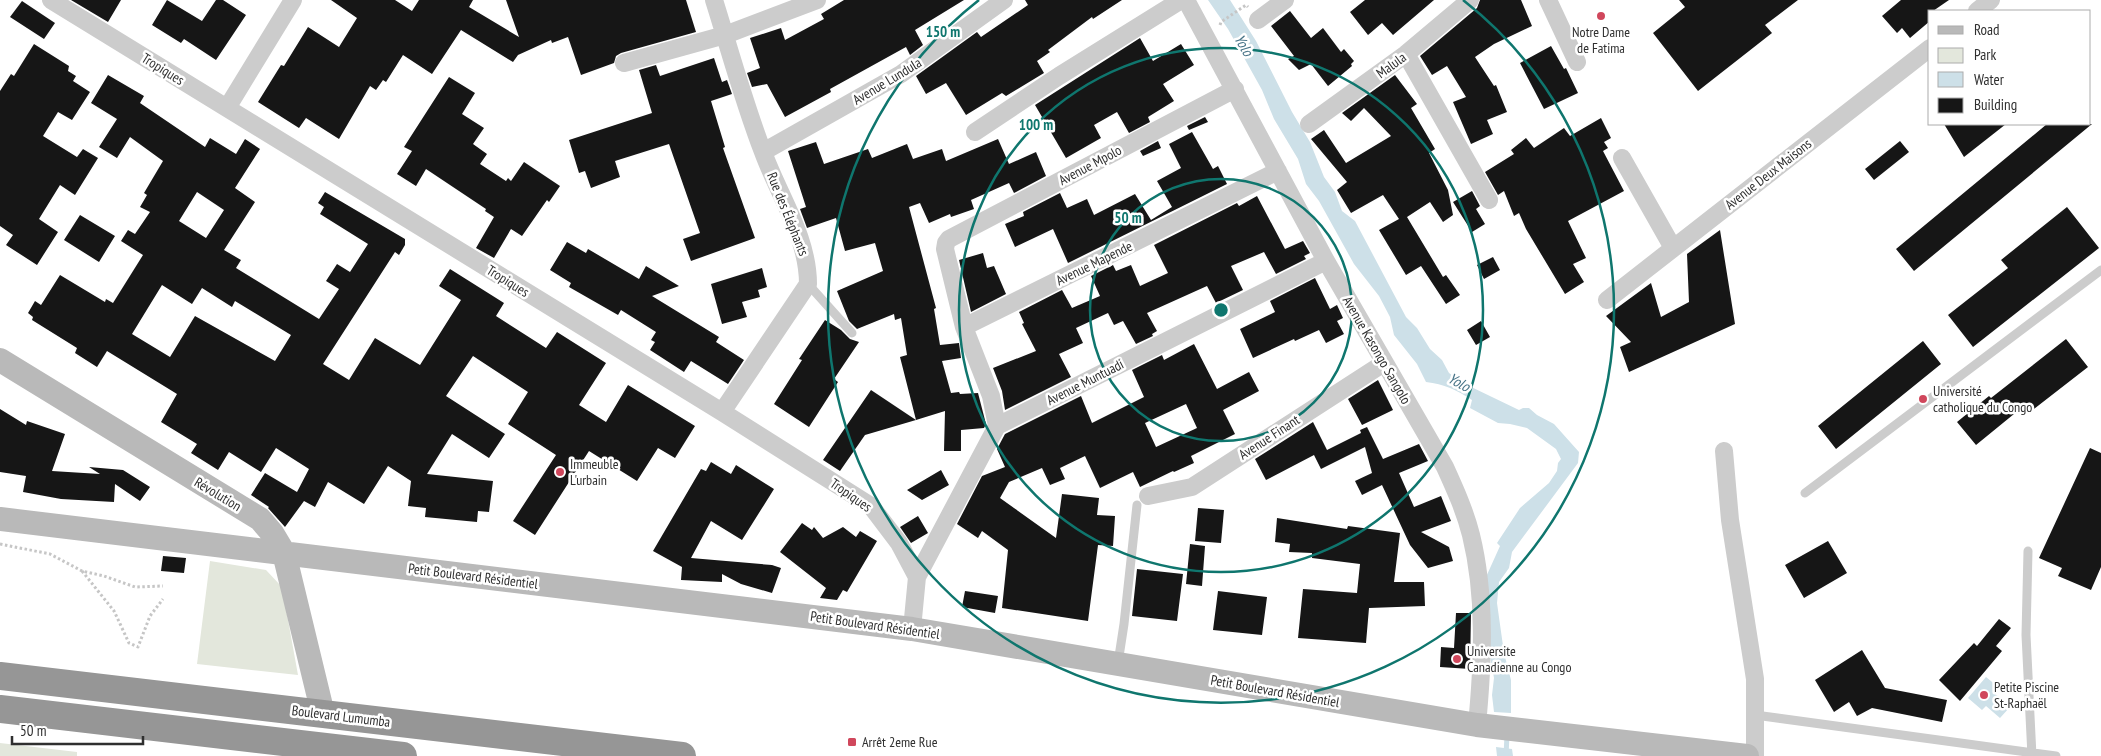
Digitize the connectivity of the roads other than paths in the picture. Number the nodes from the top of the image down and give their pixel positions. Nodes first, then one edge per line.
1 (51, 0) edge
2 (293, 0) edge
3 (714, 0) edge
4 (817, 0) edge
5 (1004, 0) edge
6 (1181, 0) edge
7 (1186, 0) edge
8 (1285, 0) edge
9 (1470, 0) edge
10 (1548, 0) edge
11 (1991, 0) edge
12 (1978, 10) edge
13 (1258, 20) dead end
14 (725, 35) junction
15 (1928, 50) edge
16 (1406, 54) junction
17 (1577, 62) dead end
18 (624, 63) dead end
19 (1235, 89) junction
20 (226, 108) junction
21 (1309, 124) dead end
22 (975, 132) dead end
23 (762, 152) junction
24 (1622, 158) dead end
25 (1278, 171) junction
26 (1489, 200) dead end
27 (1673, 248) junction
28 (1326, 261) junction
29 (2101, 270) edge
30 (808, 284) junction
31 (1607, 300) dead end
32 (964, 327) junction
33 (852, 333) dead end
34 (0, 360) edge
35 (1384, 363) junction
36 (722, 412) junction
37 (997, 426) junction
38 (1724, 451) dead end
39 (1805, 493) dead end
40 (1142, 500) joint
41 (0, 519) edge
42 (2028, 551) dead end
43 (284, 553) junction
44 (916, 576) junction
45 (912, 629) junction
46 (1118, 664) junction
47 (0, 676) edge
48 (0, 709) edge
49 (323, 714) junction
50 (1755, 715) junction
51 (1483, 725) junction
52 (2032, 755) edge
53 (403, 756) edge
54 (682, 756) edge
55 (1747, 756) edge
56 (1755, 756) edge
57 (2056, 756) edge

1 - 20 street, Tropiques
2 - 20 street
3 - 14 street, Rue des Éléphants
4 - 14 street
5 - 23 street, Avenue Lundula
6 - 22 street
7 - 19 street, Avenue Kasongo Sangolo
8 - 13 street
9 - 16 street, Malula
10 - 17 street
11 - 12 street
14 - 18 street
14 - 23 street, Rue des Éléphants
15 - 27 street, Avenue Deux Maisons
16 - 21 street, Malula
16 - 26 street
19 - 25 street, Avenue Kasongo Sangolo
19 - 32 street, Avenue Mpolo
20 - 36 street, Tropiques
23 - 30 street, Rue des Éléphants
24 - 27 street
25 - 28 street, Avenue Kasongo Sangolo
25 - 32 street, Avenue Mapende
27 - 31 street, Avenue Deux Maisons
28 - 35 street, Avenue Kasongo Sangolo
28 - 37 street, Avenue Muntuadi
29 - 39 lane
30 - 33 lane
30 - 36 street
32 - 37 street
34 - 43 street, Révolution
35 - 40 street, Avenue Finant
35 - 51 street, Avenue Kasongo Sangolo
36 - 44 street, Tropiques
37 - 44 street
38 - 50 street
40 - 46 lane
41 - 43 street, Petit Boulevard Résidentiel
42 - 52 lane
43 - 45 street, Petit Boulevard Résidentiel
43 - 49 street, Révolution
44 - 45 street
45 - 46 street, Petit Boulevard Résidentiel
46 - 51 street, Petit Boulevard Résidentiel
47 - 49 highway, Boulevard Lumumba
48 - 53 highway
49 - 54 highway, Boulevard Lumumba
50 - 52 lane
50 - 56 street
51 - 55 street, Petit Boulevard Résidentiel
52 - 57 lane

